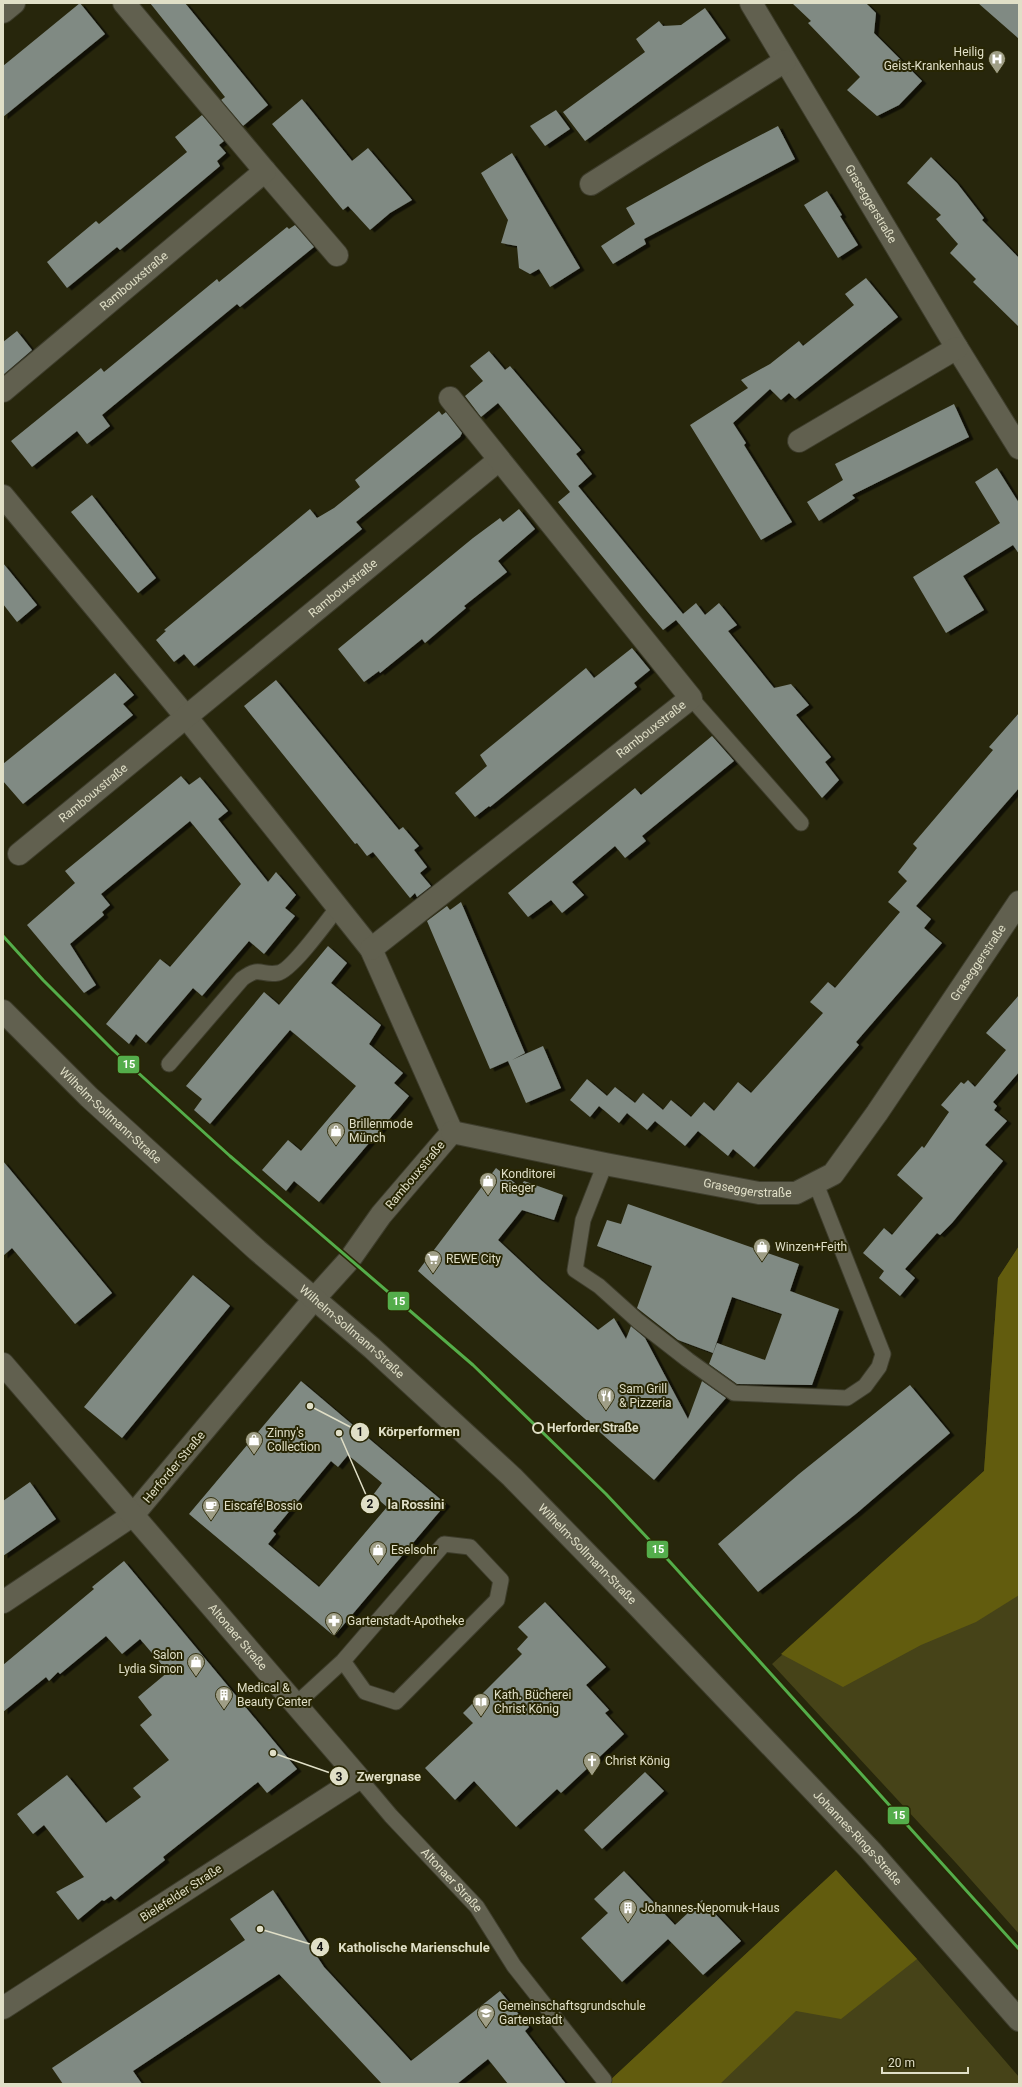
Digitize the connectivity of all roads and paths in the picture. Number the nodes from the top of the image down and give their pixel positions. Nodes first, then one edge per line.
1 (14, 3) edge
2 (124, 3) edge
3 (750, 3) edge
4 (3, 12) edge
5 (785, 61) junction
6 (265, 171) junction
7 (591, 184) dead end
8 (337, 255) dead end
9 (957, 348) junction
10 (3, 391) edge
11 (450, 398) dead end
12 (799, 441) dead end
13 (1019, 448) edge
14 (499, 460) junction
15 (3, 496) edge
16 (691, 698) junction
17 (187, 718) junction
18 (801, 823) dead end
19 (19, 854) dead end
20 (1019, 902) edge
21 (338, 907) junction
22 (371, 949) junction
23 (3, 1011) edge
24 (168, 1064) dead end
25 (452, 1132) junction
26 (605, 1164) junction
27 (816, 1184) junction
28 (314, 1299) junction
29 (3, 1364) edge
30 (133, 1515) junction
31 (3, 1602) edge
32 (343, 1661) junction
33 (690, 1662) joint
34 (296, 1704) junction
35 (359, 1778) junction
36 (3, 2008) edge
37 (1019, 2020) edge
38 (604, 2080) dead end

1 - 4 street
2 - 6 street
3 - 5 street, Graseggerstraße
5 - 7 street
5 - 9 street, Graseggerstraße
6 - 8 street
6 - 10 street, Rambouxstraße
9 - 12 street
9 - 13 street, Graseggerstraße
11 - 14 street, Rambouxstraße
14 - 16 street, Rambouxstraße
14 - 17 street, Rambouxstraße
15 - 17 street, Rambouxstraße
16 - 18 lane
16 - 22 street, Rambouxstraße
17 - 19 street, Rambouxstraße
17 - 21 street, Rambouxstraße
20 - 27 street, Graseggerstraße
21 - 22 street, Rambouxstraße
21 - 24 lane
22 - 25 street, Rambouxstraße
23 - 28 street, Wilhelm-Sollmann-Straße
25 - 26 street, Graseggerstraße
25 - 28 street, Rambouxstraße
26 - 27 street, Graseggerstraße
26 - 27 lane
28 - 30 street, Herforder Straße
28 - 33 street, Wilhelm-Sollmann-Straße
29 - 30 street, Altonaer Straße
30 - 31 street, Herforder Straße
30 - 34 street, Altonaer Straße
32 - 32 lane
32 - 34 lane
33 - 37 street, Johannes-Rings-Straße
34 - 35 street, Altonaer Straße
35 - 36 street, Bielefelder Straße
35 - 38 lane, Altonaer Straße

